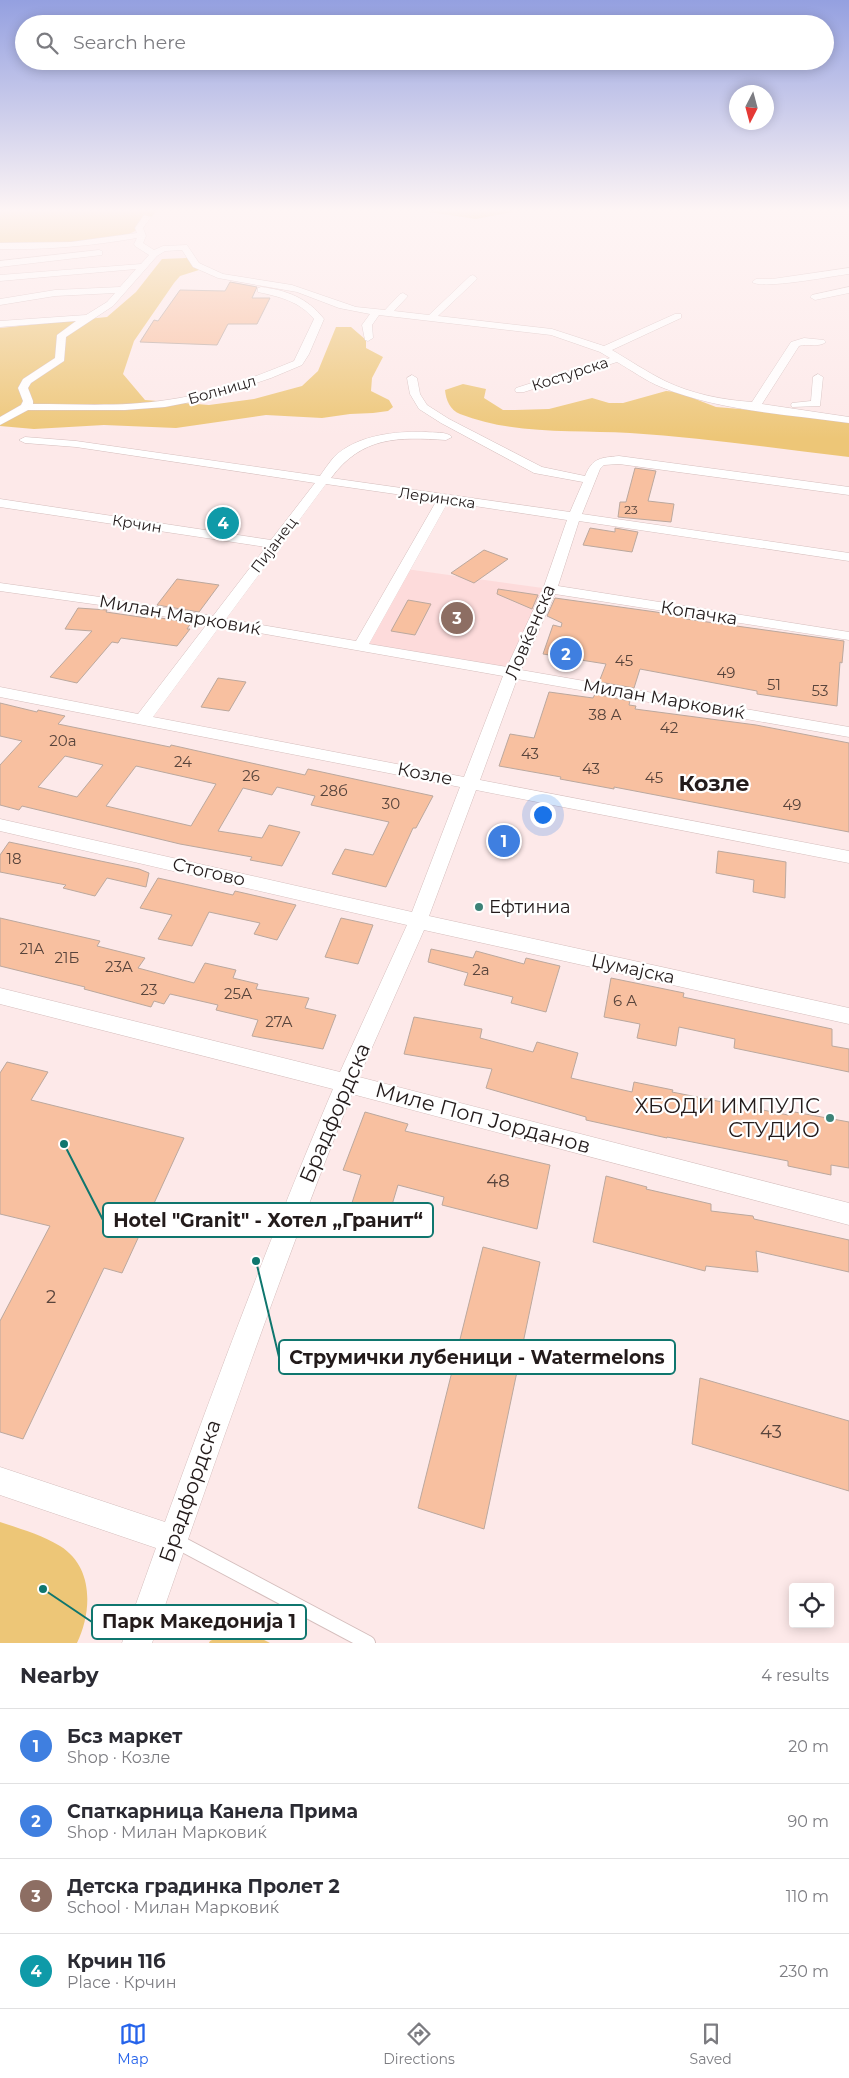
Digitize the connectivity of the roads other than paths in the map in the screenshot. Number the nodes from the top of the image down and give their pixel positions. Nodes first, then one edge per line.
1 (127, 286) edge
2 (277, 286) edge
3 (465, 286) edge
4 (123, 290) junction
5 (261, 290) dead end
6 (790, 290) dead end
7 (849, 290) edge
8 (771, 291) dead end
9 (404, 296) dead end
10 (815, 297) dead end
11 (0, 302) edge
12 (376, 312) junction
13 (388, 312) junction
14 (678, 316) dead end
15 (432, 317) junction
16 (90, 318) junction
17 (0, 324) edge
18 (368, 338) dead end
19 (821, 342) dead end
20 (604, 350) junction
21 (620, 358) junction
22 (818, 377) dead end
23 (412, 378) dead end
24 (520, 390) dead end
25 (25, 397) junction
26 (756, 405) junction
27 (849, 420) edge
28 (0, 422) edge
29 (446, 437) dead end
30 (25, 440) dead end
31 (589, 480) junction
32 (322, 481) junction
33 (849, 491) edge
34 (444, 499) junction
35 (0, 503) edge
36 (574, 518) junction
37 (274, 544) junction
38 (849, 556) edge
39 (0, 586) edge
40 (550, 589) junction
41 (217, 622) junction
42 (849, 636) edge
43 (360, 647) junction
44 (512, 672) junction
45 (0, 692) edge
46 (142, 720) junction
47 (849, 732) edge
48 (470, 783) junction
49 (0, 825) edge
50 (849, 858) edge
51 (418, 921) junction
52 (0, 996) edge
53 (849, 1016) edge
54 (346, 1083) junction
55 (849, 1214) edge
56 (0, 1481) edge
57 (173, 1539) junction
58 (137, 1643) edge
59 (368, 1643) edge

1 - 4 street
2 - 12 street
3 - 15 street
4 - 11 street
4 - 16 street
5 - 25 street, Болницл
6 - 8 street
7 - 10 street
9 - 13 street
12 - 13 street
12 - 18 street
13 - 15 street
14 - 20 street
15 - 20 street
16 - 17 street
16 - 25 street
19 - 26 street
20 - 21 street
21 - 24 street, Костурска
21 - 26 street
22 - 26 street
23 - 31 street
25 - 28 street
26 - 27 street
29 - 32 street, Пијанец
30 - 32 street, Леринска
31 - 33 street, Ловќенска
31 - 36 street, Ловќенска
32 - 34 street, Леринска
32 - 37 street, Пијанец
34 - 36 street, Леринска
34 - 43 street
35 - 37 street, Крчин
36 - 38 street, Леринска
36 - 40 street, Ловќенска
37 - 41 street, Пијанец
39 - 41 street, Милан Марковиќ
40 - 42 street, Копачка
40 - 44 street, Ловќенска
41 - 43 street, Милан Марковиќ
41 - 46 street, Пијанец
43 - 44 street, Милан Марковиќ
44 - 47 street, Милан Марковиќ
44 - 48 street, Ловќенска
45 - 46 street, Козле
46 - 48 street, Козле
48 - 50 street, Козле
48 - 51 street, Брадфордска
49 - 51 street, Стогово
51 - 53 street, Џумајска
51 - 54 street, Брадфордска
52 - 54 street, Миле Поп Јорданов
54 - 55 street, Миле Поп Јорданов
54 - 57 street, Брадфордска
56 - 57 street
57 - 58 street, Брадфордска
57 - 59 lane

